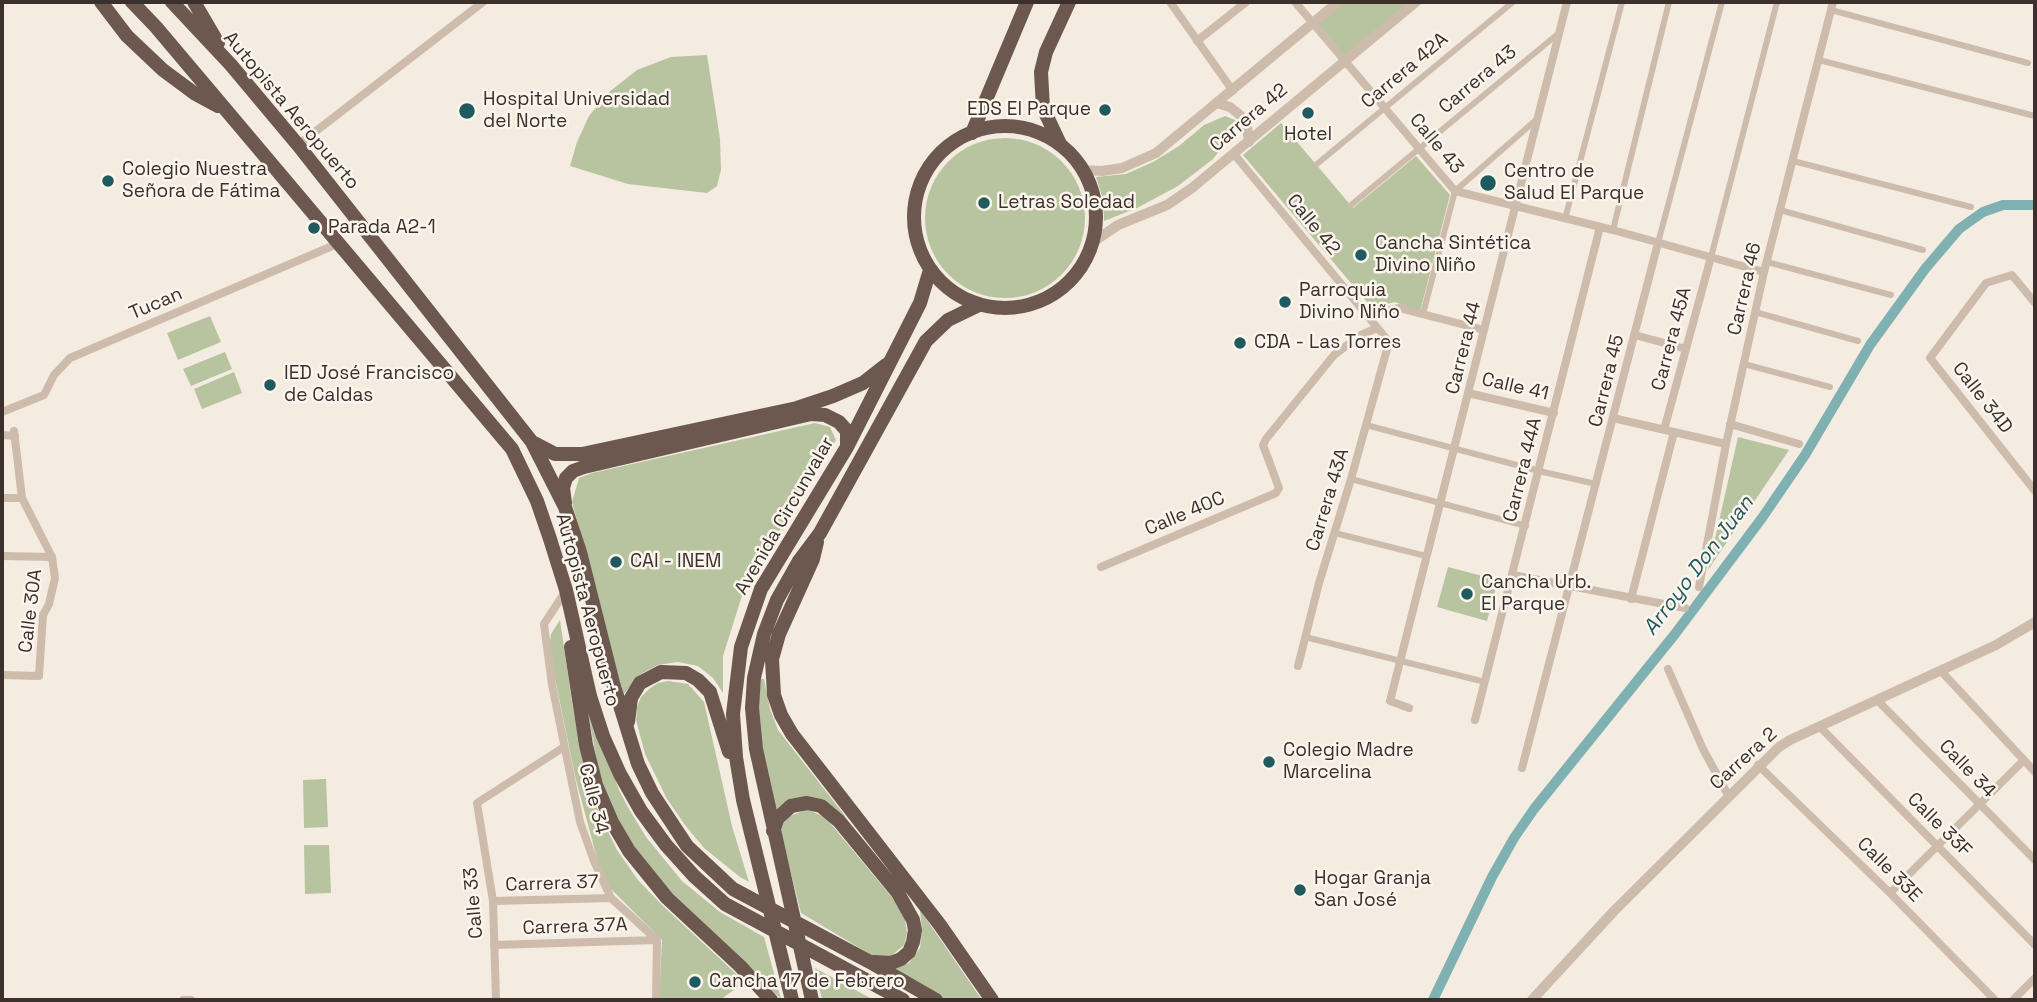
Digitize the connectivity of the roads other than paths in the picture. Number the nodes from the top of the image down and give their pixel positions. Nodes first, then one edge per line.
1 (100, 2) edge
2 (132, 2) edge
3 (172, 2) edge
4 (194, 2) edge
5 (483, 2) edge
6 (1027, 2) edge
7 (1172, 2) edge
8 (1246, 2) edge
9 (1295, 2) edge
10 (1338, 2) edge
11 (1416, 2) edge
12 (1513, 2) edge
13 (1567, 2) edge
14 (1622, 2) edge
15 (1670, 2) edge
16 (1722, 2) edge
17 (1777, 2) edge
18 (1066, 3) edge
19 (1832, 6) edge
20 (1312, 23) junction
21 (1559, 33) junction
22 (1197, 41) junction
23 (1819, 60) junction
24 (1345, 61) junction
25 (2028, 63) dead end
26 (231, 65) junction
27 (1233, 91) junction
28 (1217, 103) junction
29 (1384, 108) junction
30 (225, 110) junction
31 (2035, 116) edge
32 (1538, 118) junction
33 (972, 133) junction
34 (1249, 142) junction
35 (298, 145) junction
36 (1061, 145) junction
37 (1419, 149) junction
38 (1234, 154) junction
39 (1793, 161) junction
40 (1317, 164) dead end
41 (1083, 170) junction
42 (1455, 191) junction
43 (1350, 205) dead end
44 (1514, 206) junction
45 (1971, 207) dead end
46 (1780, 211) junction
47 (1565, 219) junction
48 (1601, 228) junction
49 (1613, 230) junction
50 (1093, 242) junction
51 (1658, 243) junction
52 (337, 244) junction
53 (1923, 250) dead end
54 (1711, 257) junction
55 (1767, 262) junction
56 (930, 270) junction
57 (1764, 272) junction
58 (1891, 295) dead end
59 (2035, 303) edge
60 (979, 305) junction
61 (1755, 312) junction
62 (1423, 314) junction
63 (1367, 316) junction
64 (1377, 328) junction
65 (1484, 330) junction
66 (1635, 335) junction
67 (1858, 341) dead end
68 (1389, 342) joint
69 (1686, 349) junction
70 (890, 362) junction
71 (1744, 364) junction
72 (1830, 387) dead end
73 (1468, 393) junction
74 (2, 412) edge
75 (1554, 413) junction
76 (1614, 418) junction
77 (1730, 424) junction
78 (1366, 425) junction
79 (1664, 430) junction
80 (1674, 432) junction
81 (2, 435) edge
82 (532, 442) junction
83 (1726, 444) junction
84 (1799, 444) dead end
85 (847, 447) junction
86 (1454, 449) junction
87 (1539, 471) junction
88 (1351, 479) junction
89 (1596, 484) junction
90 (2035, 491) edge
91 (2, 498) edge
92 (22, 498) junction
93 (1441, 503) junction
94 (565, 508) junction
95 (1526, 526) junction
96 (820, 533) junction
97 (1335, 533) junction
98 (2, 556) edge
99 (1426, 556) junction
100 (52, 557) junction
101 (1101, 567) dead end
102 (1513, 575) junction
103 (1569, 587) junction
104 (1699, 587) dead end
105 (566, 590) junction
106 (1630, 599) junction
107 (1685, 608) dead end
108 (571, 617) junction
109 (2035, 622) edge
110 (1305, 637) junction
111 (1399, 662) junction
112 (1298, 666) dead end
113 (1668, 669) dead end
114 (1941, 671) junction
115 (2, 676) edge
116 (1485, 682) junction
117 (1877, 700) junction
118 (1409, 708) dead end
119 (1475, 720) dead end
120 (1820, 727) junction
121 (628, 734) junction
122 (564, 747) junction
123 (2024, 760) junction
124 (1758, 765) junction
125 (1522, 768) dead end
126 (2035, 772) edge
127 (1728, 795) junction
128 (743, 800) junction
129 (1980, 805) junction
130 (773, 831) junction
131 (1937, 846) junction
132 (2035, 860) edge
133 (1890, 893) junction
134 (611, 898) junction
135 (493, 901) junction
136 (657, 940) junction
137 (494, 945) junction
138 (2035, 945) edge
139 (870, 962) junction
140 (2035, 978) edge
141 (183, 1000) edge
142 (191, 1000) edge
143 (496, 1000) edge
144 (656, 1000) edge
145 (771, 1000) edge
146 (792, 1000) edge
147 (812, 1000) edge
148 (903, 1000) edge
149 (936, 1000) edge
150 (992, 1000) edge
151 (1532, 1000) edge
152 (1995, 1000) edge
153 (2013, 1000) edge

1 - 30 highway
2 - 30 highway, Autopista Aeropuerto
3 - 26 highway, Autopista Aeropuerto
4 - 26 highway
5 - 35 street
6 - 33 highway
7 - 22 street
8 - 22 street
9 - 20 street, Calle 43
10 - 20 street, Carrera 42
11 - 24 street, Carrera 42
12 - 29 street, Carrera 42A
13 - 21 street, Carrera 44
14 - 47 street
15 - 49 street
16 - 51 street, Carrera 45
17 - 54 street
18 - 36 highway
19 - 23 street, Carrera 46
19 - 25 street
20 - 24 street, Calle 43
20 - 27 street, Carrera 42
21 - 32 street, Carrera 44
21 - 37 street, Carrera 43
22 - 27 street
23 - 31 street
23 - 39 street, Carrera 46
24 - 29 street, Calle 43
24 - 34 street, Carrera 42
26 - 35 highway, Autopista Aeropuerto
27 - 28 street, Carrera 42
28 - 34 street
28 - 41 street, Carrera 42
29 - 37 street, Calle 43
29 - 40 street, Carrera 42A
30 - 52 highway, Autopista Aeropuerto
32 - 42 street
32 - 44 street, Carrera 44
33 - 36 highway
33 - 56 highway
34 - 38 street, Carrera 42
35 - 82 highway, Autopista Aeropuerto
36 - 41 highway
37 - 42 street, Calle 43
37 - 43 street, Carrera 43
38 - 50 street, Carrera 42
38 - 63 street, Calle 42
39 - 45 street
39 - 46 street, Carrera 46
41 - 50 highway
42 - 44 street, Calle 43
42 - 62 street
44 - 47 street, Calle 43
44 - 65 street, Carrera 44
46 - 53 street
46 - 55 street, Carrera 46
47 - 48 street, Calle 43
48 - 49 street, Calle 43
48 - 75 street, Carrera 44A
49 - 51 street, Calle 43
50 - 60 highway
51 - 54 street, Calle 43
51 - 66 street, Carrera 45
52 - 74 street, Tucan
52 - 105 highway, Autopista Aeropuerto
54 - 57 street, Calle 43
54 - 69 street, Carrera 45A
55 - 57 street, Carrera 46
55 - 58 street
56 - 60 highway
56 - 70 highway, Avenida Circunvalar
57 - 61 street, Carrera 46
59 - 90 street, Calle 34D
60 - 96 highway, Avenida Circunvalar
61 - 67 street
61 - 71 street, Carrera 46
62 - 63 street
62 - 65 street
63 - 64 street, Calle 42
64 - 68 street, Calle 42
64 - 101 street, Calle 40C
65 - 73 street, Carrera 44
66 - 69 street
66 - 76 street, Carrera 45
68 - 78 street, Carrera 43A
69 - 79 street, Carrera 45A
70 - 82 highway
70 - 85 highway, Avenida Circunvalar
71 - 72 street
71 - 77 street, Carrera 46
73 - 75 street, Calle 41
73 - 86 street, Carrera 44
75 - 87 street, Carrera 44A
76 - 79 street
76 - 89 street, Carrera 45
77 - 83 street, Carrera 46
77 - 84 street
78 - 86 street
78 - 88 street, Carrera 43A
79 - 80 street
80 - 83 street
80 - 106 street
81 - 92 street, Calle 30A
82 - 94 highway, Autopista Aeropuerto
83 - 104 street, Carrera 46
85 - 94 highway
85 - 128 highway, Avenida Circunvalar
86 - 87 street
86 - 93 street, Carrera 44
87 - 89 street
87 - 95 street, Carrera 44A
88 - 93 street
88 - 97 street, Carrera 43A
89 - 103 street, Carrera 45
91 - 92 street
92 - 100 street, Calle 30A
93 - 95 street
93 - 99 street, Carrera 44
94 - 121 highway, Autopista Aeropuerto
95 - 102 street, Carrera 44A
96 - 130 highway, Avenida Circunvalar
96 - 150 highway
97 - 99 street
97 - 110 street, Carrera 43A
98 - 100 street
99 - 111 street, Carrera 44
100 - 115 street, Calle 30A
102 - 103 street
102 - 116 street, Carrera 44A
103 - 106 street
103 - 125 street, Carrera 45
105 - 108 highway, Autopista Aeropuerto
105 - 122 street, Calle 34
106 - 107 street
108 - 145 highway
108 - 148 highway, Autopista Aeropuerto
109 - 114 street, Carrera 2
110 - 111 street
110 - 112 street, Carrera 43A
111 - 116 street
111 - 118 street, Carrera 44
113 - 127 street
114 - 117 street, Carrera 2
114 - 123 street
116 - 119 street, Carrera 44A
117 - 120 street, Carrera 2
117 - 129 street, Calle 34
120 - 124 street, Carrera 2
120 - 131 street, Calle 33F
121 - 128 highway
121 - 139 highway, Autopista Aeropuerto
122 - 134 street, Calle 34
122 - 135 street, Calle 33
123 - 126 street
123 - 129 street
124 - 127 street, Carrera 2
124 - 133 street, Calle 33E
127 - 151 street, Carrera 2
128 - 146 highway, Avenida Circunvalar
129 - 131 street
129 - 132 street, Calle 34
130 - 139 highway
130 - 147 highway, Avenida Circunvalar
131 - 133 street
131 - 138 street, Calle 33F
133 - 152 street, Calle 33E
134 - 135 street, Carrera 37
134 - 136 street, Calle 34
135 - 137 street, Calle 33
136 - 137 street, Carrera 37A
136 - 144 street
137 - 143 street, Calle 33
139 - 149 highway, Autopista Aeropuerto
140 - 153 street
141 - 142 street

